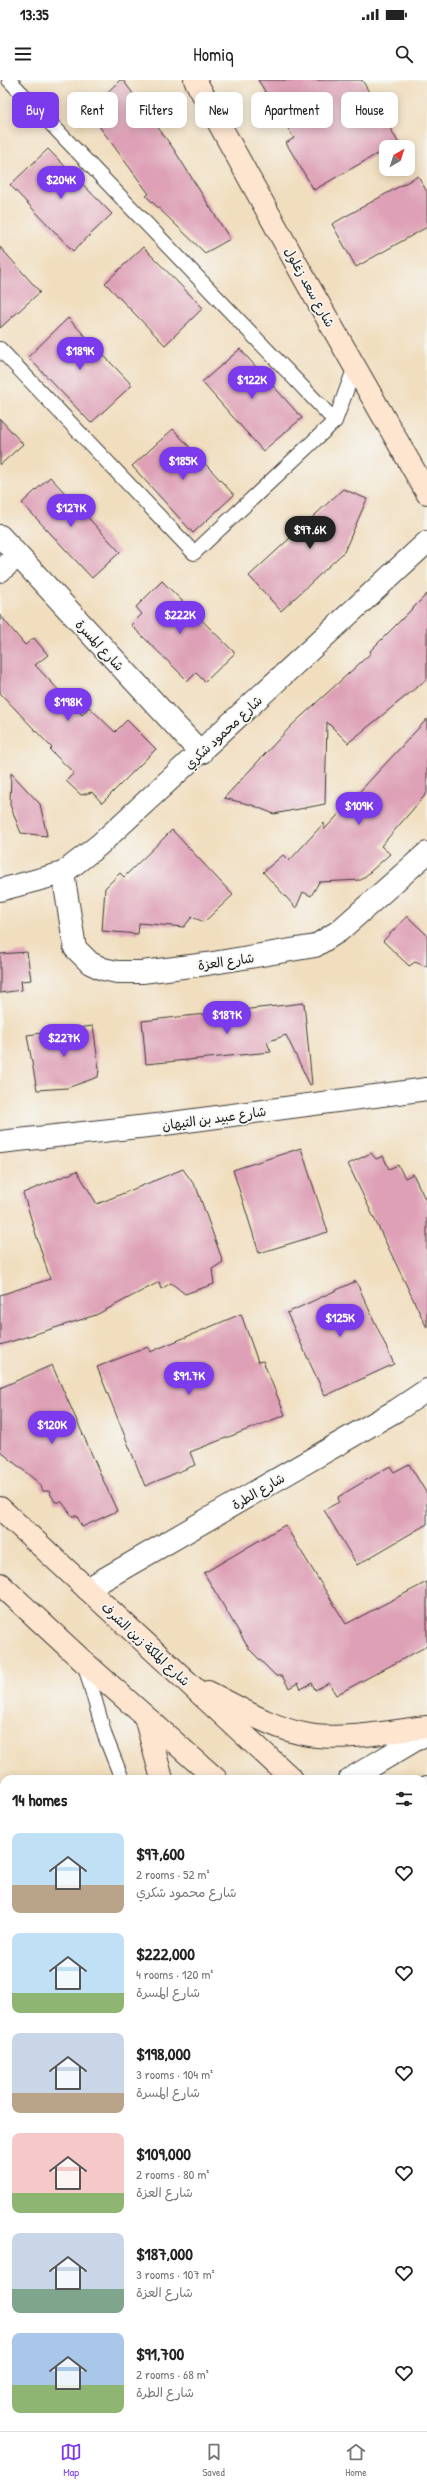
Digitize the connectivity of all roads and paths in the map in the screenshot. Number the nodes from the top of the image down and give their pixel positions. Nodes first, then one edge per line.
1 (9, 80) edge
2 (196, 80) edge
3 (0, 349) edge
4 (355, 367) junction
5 (335, 421) junction
6 (427, 493) edge
7 (0, 536) edge
8 (427, 542) edge
9 (18, 556) junction
10 (0, 571) edge
11 (201, 753) junction
12 (427, 853) edge
13 (63, 873) junction
14 (0, 890) edge
15 (427, 1089) edge
16 (0, 1142) edge
17 (427, 1390) edge
18 (0, 1508) edge
19 (0, 1584) edge
20 (88, 1589) junction
21 (84, 1662) junction
22 (183, 1679) junction
23 (145, 1717) junction
24 (427, 1727) edge
25 (427, 1733) edge
26 (120, 1775) edge
27 (161, 1775) edge
28 (211, 1775) edge
29 (288, 1775) edge
30 (357, 1775) edge

1 - 5 lane
2 - 4 main road, شارع سعد زغلول
3 - 5 lane
4 - 5 lane
4 - 6 main road, شارع سعد زغلول
7 - 9 street, شارع المسرة
8 - 11 street, شارع محمود شكري
9 - 10 street
9 - 11 street, شارع المسرة
11 - 13 street, شارع محمود شكري
12 - 13 street, شارع العزة
13 - 14 street, شارع محمود شكري
15 - 16 street, شارع عبيد بن التيهان
17 - 20 street, شارع الطرة
18 - 20 main road, شارع الملكة زين الشرف
19 - 21 main road
20 - 22 main road, شارع الملكة زين الشرف
21 - 23 main road
21 - 26 lane
22 - 24 main road
22 - 29 main road, شارع الملكة زين الشرف
23 - 27 main road
23 - 28 main road
25 - 30 street

